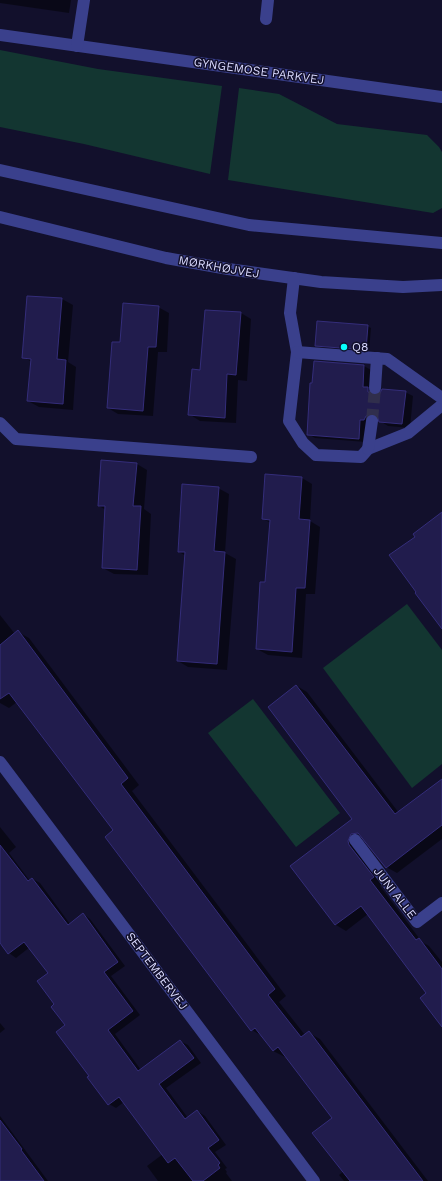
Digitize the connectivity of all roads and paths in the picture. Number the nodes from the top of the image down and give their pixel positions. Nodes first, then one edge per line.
1 (84, 0) edge
2 (268, 0) edge
3 (266, 19) dead end
4 (0, 34) edge
5 (77, 46) junction
6 (442, 97) edge
7 (0, 170) edge
8 (0, 217) edge
9 (442, 243) edge
10 (294, 278) junction
11 (442, 286) edge
12 (297, 352) junction
13 (377, 358) junction
14 (375, 388) tunnel mouth
15 (442, 398) edge
16 (442, 405) edge
17 (372, 421) tunnel mouth
18 (0, 423) edge
19 (368, 450) junction
20 (251, 457) dead end
21 (0, 762) edge
22 (355, 840) dead end
23 (442, 903) edge
24 (314, 1181) edge

1 - 5 street
2 - 3 street
4 - 5 street, GYNGEMOSE PARKVEJ
5 - 6 street, GYNGEMOSE PARKVEJ
7 - 9 street
8 - 10 street, MØRKHØJVEJ
10 - 11 street, MØRKHØJVEJ
10 - 12 street
12 - 13 street
12 - 19 street
13 - 14 street
13 - 15 street
16 - 19 street
17 - 19 street
18 - 20 street
21 - 24 street, SEPTEMBERVEJ
22 - 23 street, JUNI ALLE

